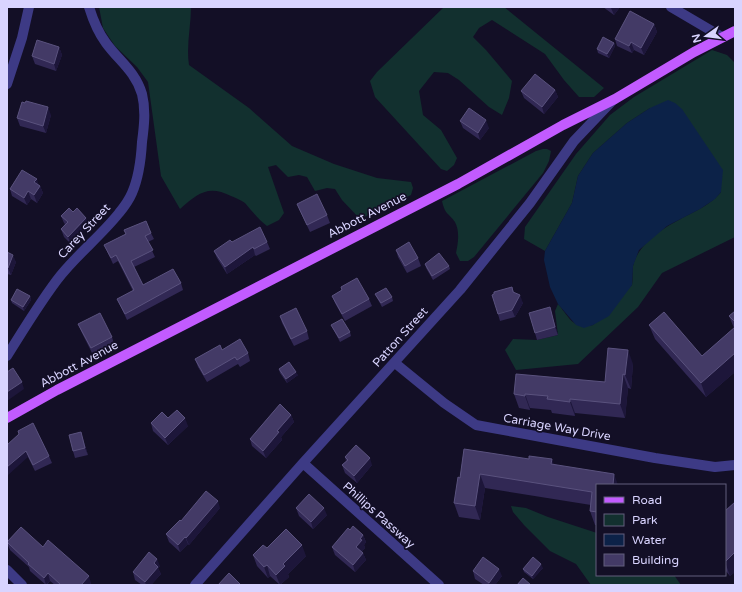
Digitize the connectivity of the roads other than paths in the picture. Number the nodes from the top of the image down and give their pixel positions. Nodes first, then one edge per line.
1 (29, 7) edge
2 (89, 7) edge
3 (671, 7) edge
4 (735, 31) edge
5 (722, 37) junction
6 (7, 84) edge
7 (615, 99) junction
8 (7, 356) edge
9 (395, 363) junction
10 (7, 418) edge
11 (303, 463) junction
12 (735, 465) edge
13 (7, 570) edge
14 (22, 585) edge
15 (195, 585) edge
16 (439, 585) edge

1 - 6 street
2 - 8 street, Carey Street
3 - 5 street
4 - 5 main road, Abbott Avenue
5 - 7 main road, Abbott Avenue
7 - 9 street, Patton Street
7 - 10 main road, Abbott Avenue
9 - 11 street, Patton Street
9 - 12 street, Carriage Way Drive
11 - 15 street, Patton Street
11 - 16 street, Phillips Passway
13 - 14 street

